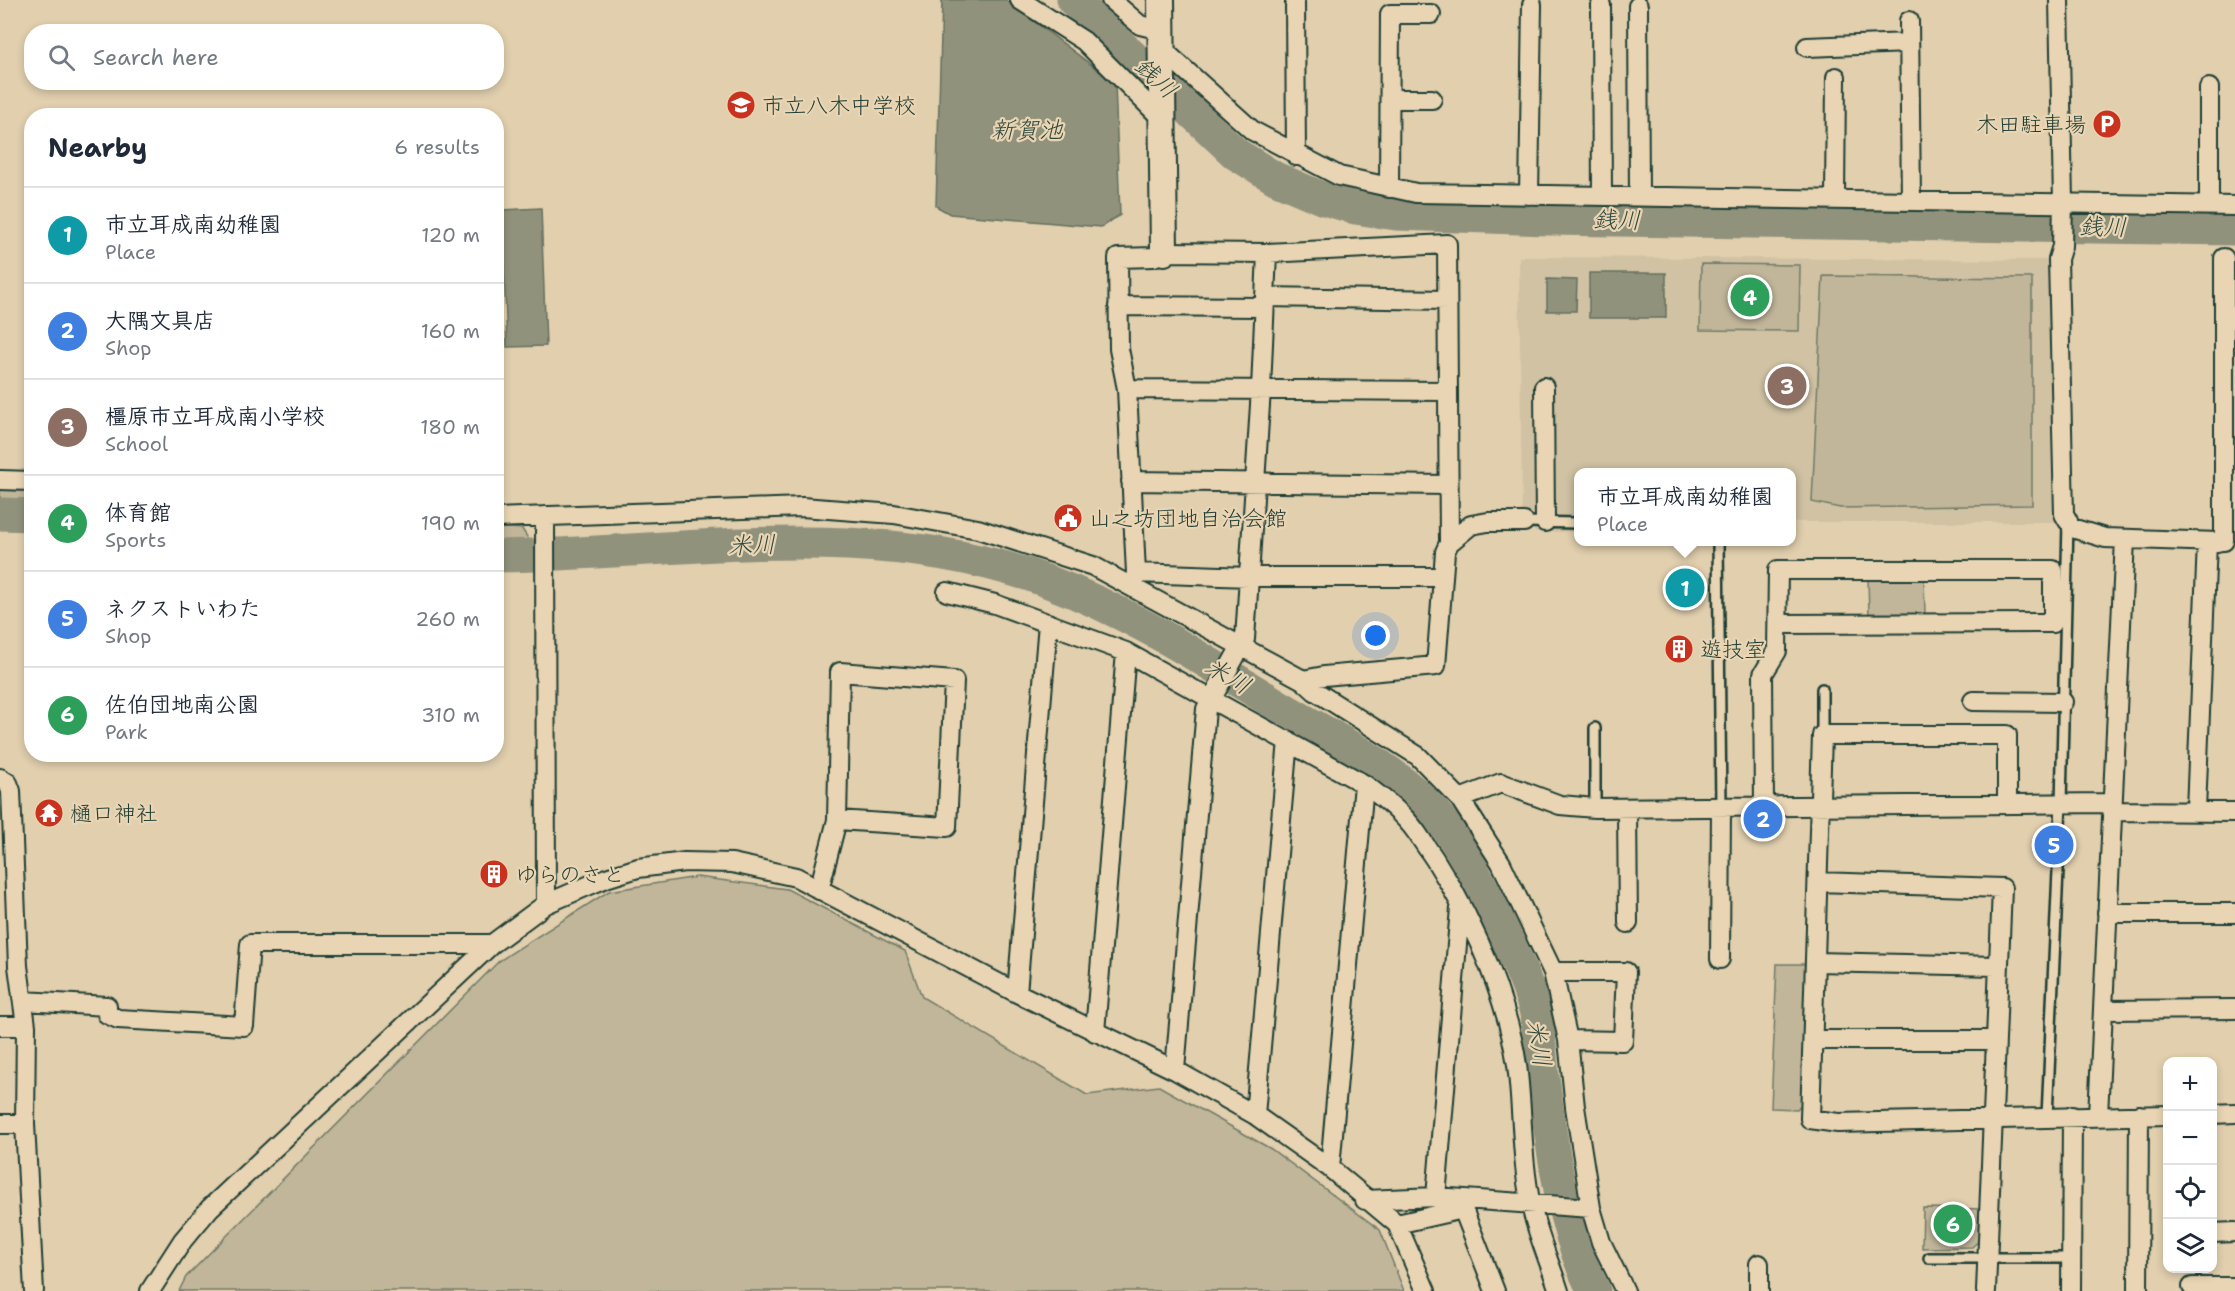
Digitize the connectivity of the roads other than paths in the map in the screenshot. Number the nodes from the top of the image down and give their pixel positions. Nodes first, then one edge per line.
1 (1020, 0) edge
2 (1111, 0) edge
3 (1161, 0) edge
4 (1295, 0) edge
5 (2059, 0) edge
6 (1533, 5) dead end
7 (1601, 5) dead end
8 (1638, 6) dead end
9 (1431, 14) dead end
10 (1909, 21) dead end
11 (1909, 43) junction
12 (1162, 46) junction
13 (1807, 47) dead end
14 (1836, 77) dead end
15 (2210, 88) dead end
16 (1390, 99) junction
17 (1432, 99) dead end
18 (1164, 112) junction
19 (1296, 156) junction
20 (1389, 188) junction
21 (1529, 195) junction
22 (1602, 196) junction
23 (1639, 196) junction
24 (1835, 199) junction
25 (1911, 200) junction
26 (2209, 206) junction
27 (2235, 206) edge
28 (2063, 207) junction
29 (1164, 252) junction
30 (1267, 253) junction
31 (2224, 258) dead end
32 (1447, 300) junction
33 (1264, 302) junction
34 (1118, 306) junction
35 (1544, 387) dead end
36 (1127, 389) junction
37 (1261, 389) junction
38 (1447, 391) junction
39 (0, 480) edge
40 (24, 481) edge
41 (1131, 481) junction
42 (1256, 482) junction
43 (1448, 484) junction
44 (504, 518) edge
45 (545, 520) junction
46 (1524, 522) joint
47 (1545, 522) junction
48 (1574, 523) edge
49 (2070, 525) junction
50 (2125, 539) junction
51 (2222, 542) edge
52 (1449, 543) junction
53 (1718, 546) edge
54 (1249, 577) junction
55 (1442, 577) junction
56 (1135, 580) junction
57 (947, 592) dead end
58 (1048, 623) junction
59 (1778, 624) junction
60 (1240, 650) junction
61 (1126, 652) junction
62 (1303, 680) junction
63 (1822, 689) dead end
64 (1214, 694) junction
65 (1973, 701) dead end
66 (2063, 702) junction
67 (1595, 728) dead end
68 (1822, 735) junction
69 (1288, 740) junction
70 (0, 778) edge
71 (1364, 784) junction
72 (1460, 799) junction
73 (2061, 803) junction
74 (2007, 804) junction
75 (1820, 805) junction
76 (1721, 806) junction
77 (1764, 806) junction
78 (2111, 807) junction
79 (1595, 808) junction
80 (1627, 808) junction
81 (2196, 810) junction
82 (2235, 812) edge
83 (837, 820) junction
84 (1818, 882) junction
85 (819, 890) junction
86 (546, 904) junction
87 (1460, 907) junction
88 (2235, 912) edge
89 (2107, 913) junction
90 (1628, 923) dead end
91 (492, 944) junction
92 (1720, 959) dead end
93 (1815, 962) junction
94 (9, 966) edge
95 (1997, 966) junction
96 (1553, 972) junction
97 (1017, 993) junction
98 (24, 1001) junction
99 (2235, 1009) edge
100 (2103, 1010) junction
101 (0, 1026) edge
102 (26, 1026) junction
103 (1095, 1032) junction
104 (1568, 1040) junction
105 (1813, 1040) junction
106 (1996, 1040) junction
107 (1175, 1070) junction
108 (2235, 1113) edge
109 (2217, 1114) edge
110 (1256, 1115) junction
111 (2139, 1115) junction
112 (2163, 1115) edge
113 (2072, 1116) junction
114 (2098, 1116) junction
115 (2047, 1117) junction
116 (1992, 1118) junction
117 (0, 1124) edge
118 (25, 1124) junction
119 (1330, 1168) junction
120 (1436, 1197) junction
121 (1365, 1200) junction
122 (1460, 1205) junction
123 (1536, 1206) junction
124 (1587, 1207) junction
125 (1397, 1224) junction
126 (2235, 1232) edge
127 (2217, 1233) edge
128 (1929, 1258) dead end
129 (1987, 1258) junction
130 (2066, 1258) dead end
131 (1759, 1264) dead end
132 (2192, 1287) dead end
133 (2235, 1287) edge
134 (34, 1291) edge
135 (150, 1291) edge
136 (1426, 1291) edge
137 (1495, 1291) edge
138 (1560, 1291) edge
139 (1625, 1291) edge
140 (1759, 1291) edge
141 (1986, 1291) edge
142 (2071, 1291) edge
143 (2138, 1291) edge

1 - 18 street
2 - 12 street
3 - 12 street
4 - 19 street
5 - 28 street
6 - 21 street
7 - 22 street
8 - 23 street
9 - 16 street
10 - 11 street
11 - 13 street
11 - 25 street
12 - 18 street
12 - 19 street
14 - 24 street
15 - 26 street
16 - 17 street
16 - 20 street
18 - 29 street
19 - 20 street
20 - 21 street
21 - 22 street
22 - 23 street
23 - 24 street
24 - 25 street
25 - 28 street
26 - 27 street
26 - 28 street
28 - 49 street
29 - 30 street
29 - 34 street
30 - 32 street
30 - 33 street
31 - 51 street
32 - 33 street
32 - 38 street
33 - 34 street
33 - 37 street
34 - 36 street
35 - 47 street
36 - 37 street
36 - 41 street
37 - 38 street
37 - 42 street
38 - 43 street
39 - 40 street
41 - 42 street
41 - 56 street
42 - 43 street
42 - 54 street
43 - 52 street
44 - 45 street
45 - 56 street
45 - 86 street
46 - 47 lane
46 - 52 street
47 - 48 lane
49 - 50 street
49 - 66 lane
50 - 51 street
50 - 78 street
51 - 81 street
52 - 55 street
53 - 76 lane
54 - 55 street
54 - 56 street
54 - 60 street
55 - 62 street
56 - 60 street
57 - 58 street
58 - 61 street
58 - 97 street
59 - 59 street
59 - 77 street
60 - 62 street
60 - 64 street
61 - 64 street
61 - 103 street
62 - 72 street
63 - 68 lane
64 - 69 street
64 - 107 street
65 - 66 street
66 - 73 lane
67 - 79 lane
68 - 74 street
68 - 75 street
69 - 71 street
69 - 110 street
70 - 94 street
71 - 87 street
71 - 119 street
72 - 79 street
72 - 96 street
73 - 74 street
73 - 78 street
73 - 115 lane
74 - 75 street
75 - 77 street
75 - 84 street
76 - 77 street
76 - 80 street
76 - 92 street
78 - 81 street
78 - 89 street
79 - 80 street
80 - 90 street
81 - 82 street
83 - 83 street
83 - 85 street
84 - 93 street
84 - 95 street
85 - 86 street
85 - 97 street
86 - 91 street
87 - 120 street
87 - 123 street
88 - 89 street
89 - 100 street
91 - 98 street
91 - 135 street
93 - 95 street
93 - 105 street
94 - 98 street
95 - 106 street
96 - 104 street
96 - 104 street
97 - 103 street
98 - 102 street
99 - 100 street
100 - 114 street
101 - 102 street
102 - 118 street
103 - 107 street
104 - 124 street
105 - 106 street
105 - 116 street
106 - 116 street
107 - 110 street
108 - 109 street
110 - 119 street
111 - 112 street
111 - 114 street
111 - 143 street
113 - 114 street
113 - 115 street
113 - 142 street
115 - 116 street
116 - 129 street
117 - 118 street
118 - 134 street
119 - 121 street
120 - 121 street
120 - 122 street
121 - 125 street
122 - 123 street
122 - 125 street
122 - 137 street
123 - 124 street
123 - 138 street
124 - 139 street
125 - 136 street
126 - 127 street
128 - 129 lane
129 - 130 lane
129 - 141 street
131 - 140 street
132 - 133 street

